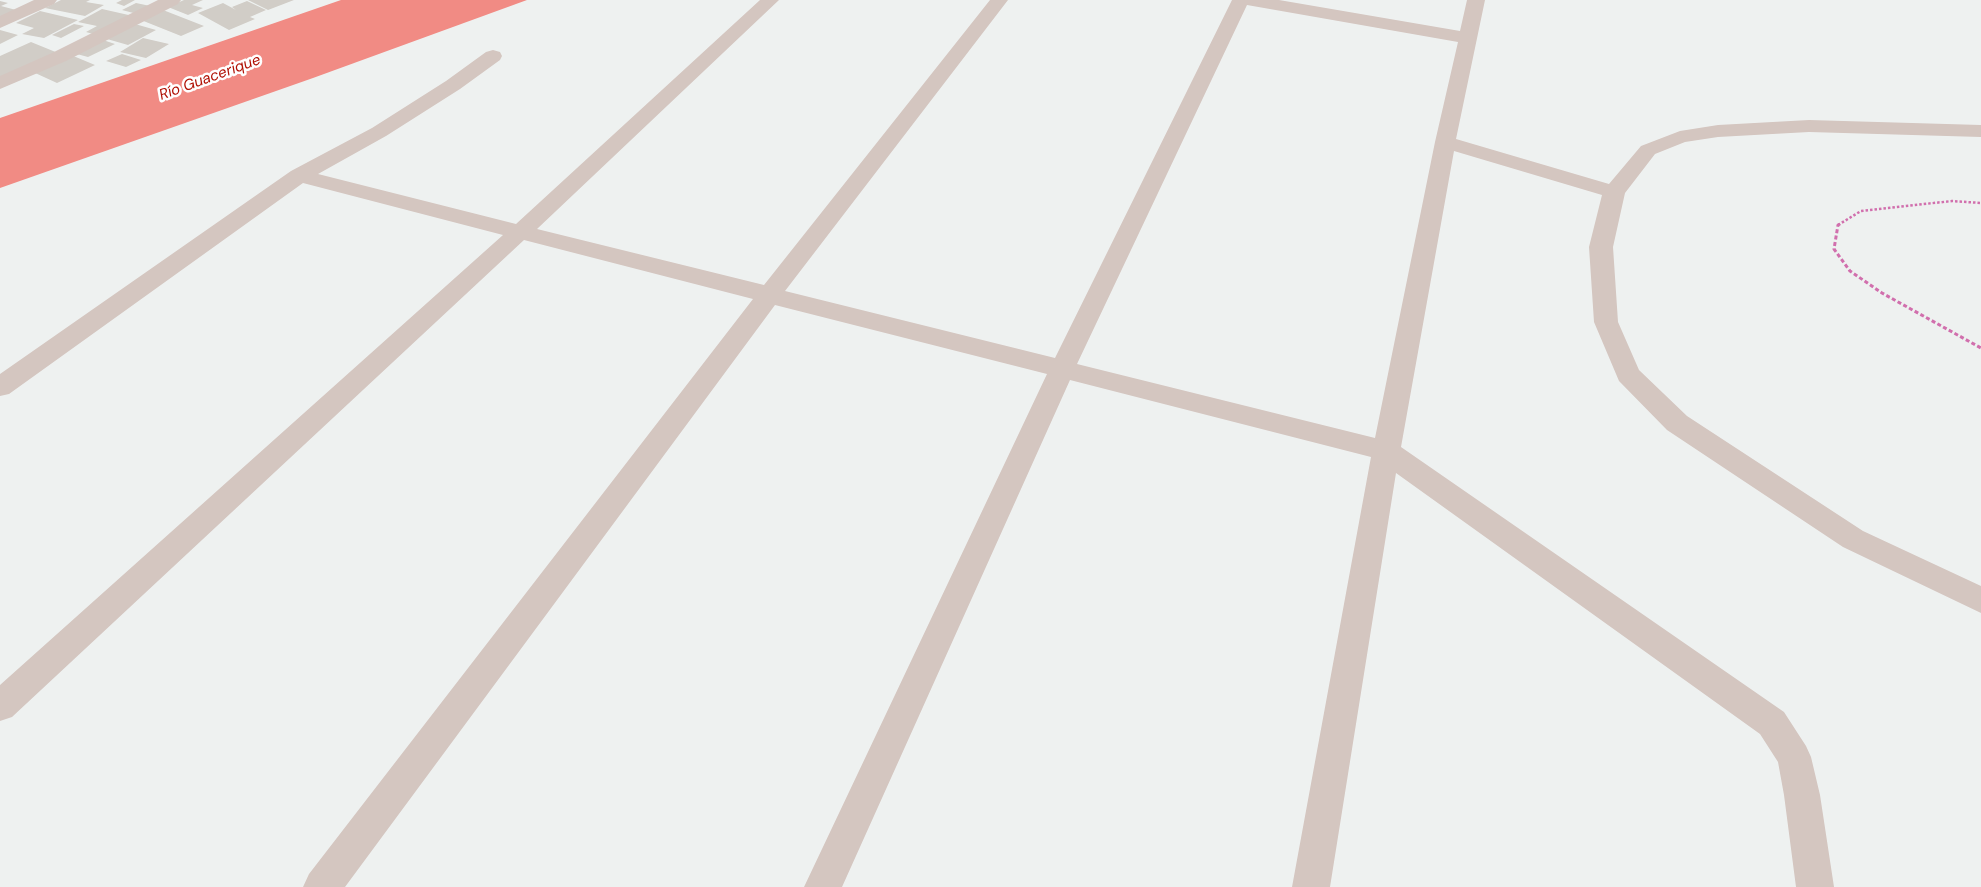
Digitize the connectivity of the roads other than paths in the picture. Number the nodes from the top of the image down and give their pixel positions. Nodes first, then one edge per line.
1 (48, 0) edge
2 (172, 0) edge
3 (770, 0) edge
4 (1000, 0) edge
5 (1241, 0) edge
6 (1249, 0) edge
7 (1476, 0) edge
8 (0, 23) edge
9 (1468, 38) junction
10 (493, 56) dead end
11 (0, 83) edge
12 (1981, 131) edge
13 (1445, 142) junction
14 (299, 176) junction
15 (1614, 192) junction
16 (520, 232) junction
17 (769, 295) junction
18 (1062, 368) junction
19 (0, 387) edge
20 (1386, 451) junction
21 (1981, 600) edge
22 (0, 706) edge
23 (322, 887) edge
24 (823, 887) edge
25 (1311, 887) edge
26 (1815, 887) edge

1 - 8 street
2 - 11 street
3 - 16 street
4 - 17 street
5 - 18 street
6 - 9 street
7 - 9 street
9 - 13 street
10 - 14 street
12 - 15 street
13 - 15 street
13 - 20 street
14 - 16 street
14 - 19 street
15 - 21 street
16 - 17 street
16 - 22 street
17 - 18 street
17 - 23 street
18 - 20 street
18 - 24 street
20 - 25 street
20 - 26 street

